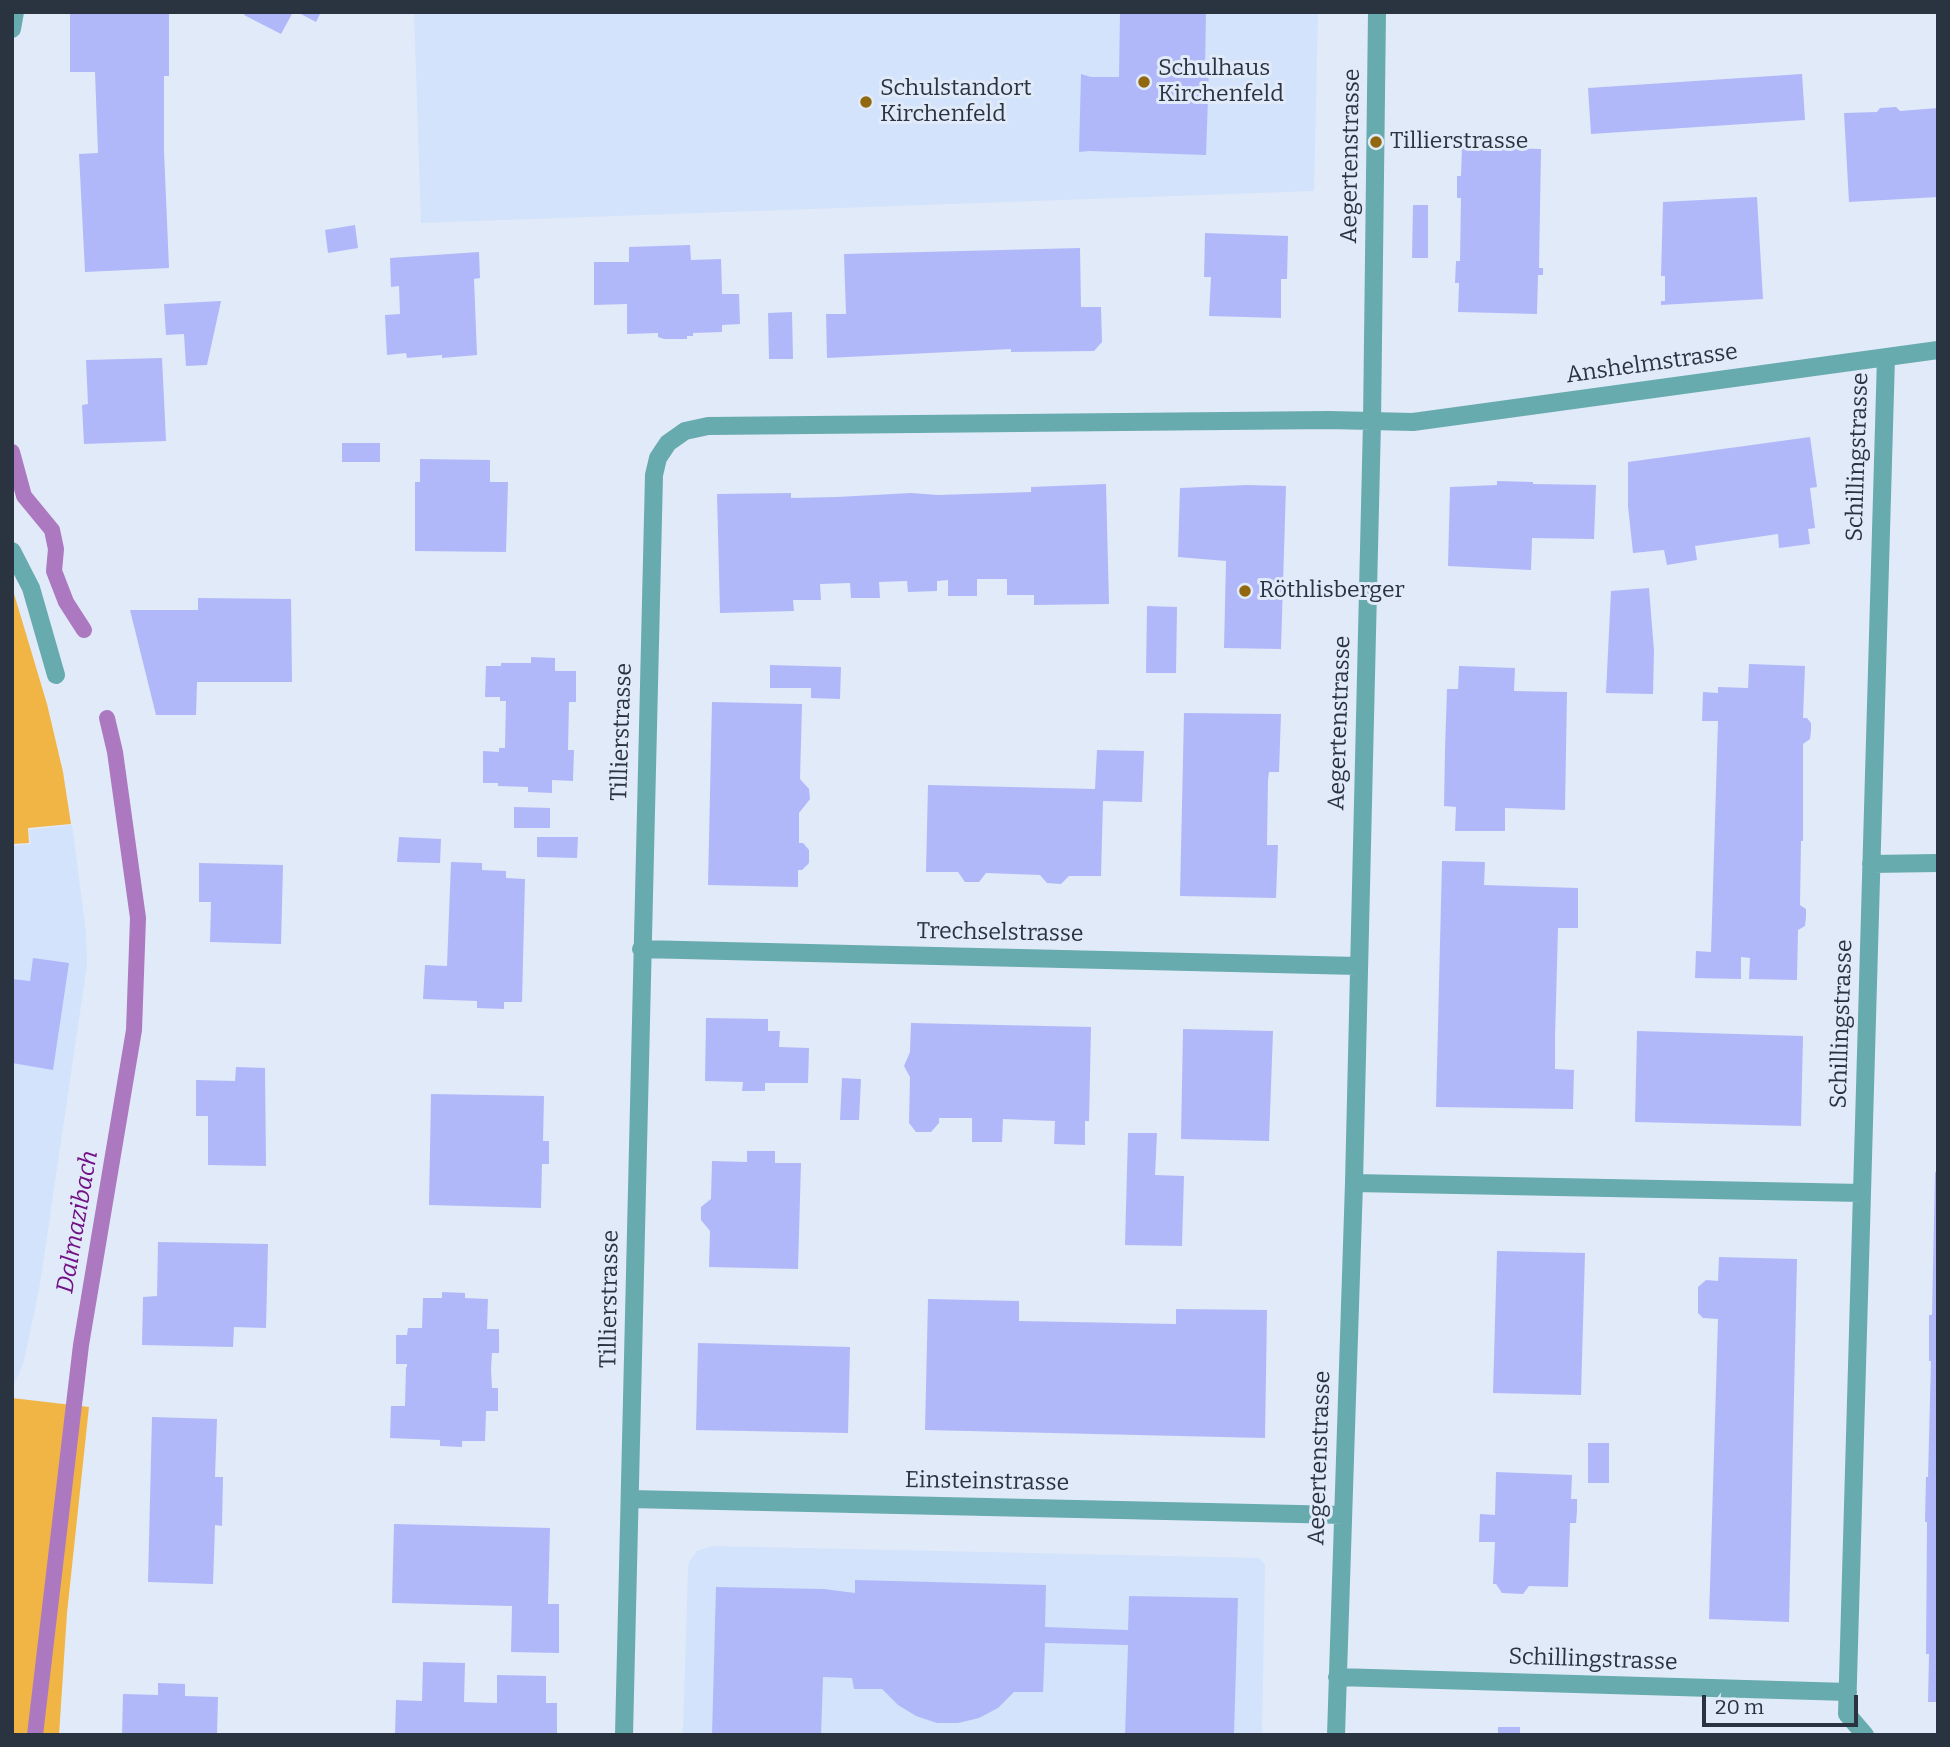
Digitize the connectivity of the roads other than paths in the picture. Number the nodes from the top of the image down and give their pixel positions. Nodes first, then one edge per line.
1 (15, 12) edge
2 (1377, 12) edge
3 (12, 29) edge
4 (1938, 350) edge
5 (1886, 357) junction
6 (1373, 422) junction
7 (12, 551) edge
8 (56, 676) dead end
9 (1938, 863) edge
10 (1871, 864) junction
11 (641, 949) junction
12 (1358, 967) junction
13 (1354, 1183) junction
14 (1862, 1193) junction
15 (630, 1499) junction
16 (1343, 1515) junction
17 (1338, 1677) junction
18 (1848, 1692) junction
19 (624, 1735) edge
20 (1336, 1735) edge
21 (1865, 1735) edge

1 - 3 street
2 - 6 street, Aegertenstrasse
4 - 5 street, Anshelmstrasse
5 - 6 street, Anshelmstrasse
5 - 10 street, Schillingstrasse
6 - 11 street, Tillierstrasse
6 - 12 street, Aegertenstrasse
7 - 8 street
9 - 10 street
10 - 14 street, Schillingstrasse
11 - 12 street, Trechselstrasse
11 - 15 street, Tillierstrasse
12 - 13 street, Aegertenstrasse
13 - 14 street
13 - 16 street, Aegertenstrasse
14 - 18 street, Schillingstrasse
15 - 16 street, Einsteinstrasse
15 - 19 street, Tillierstrasse
16 - 17 street, Aegertenstrasse
17 - 18 street, Schillingstrasse
17 - 20 street, Aegertenstrasse
18 - 21 street, Schillingstrasse

